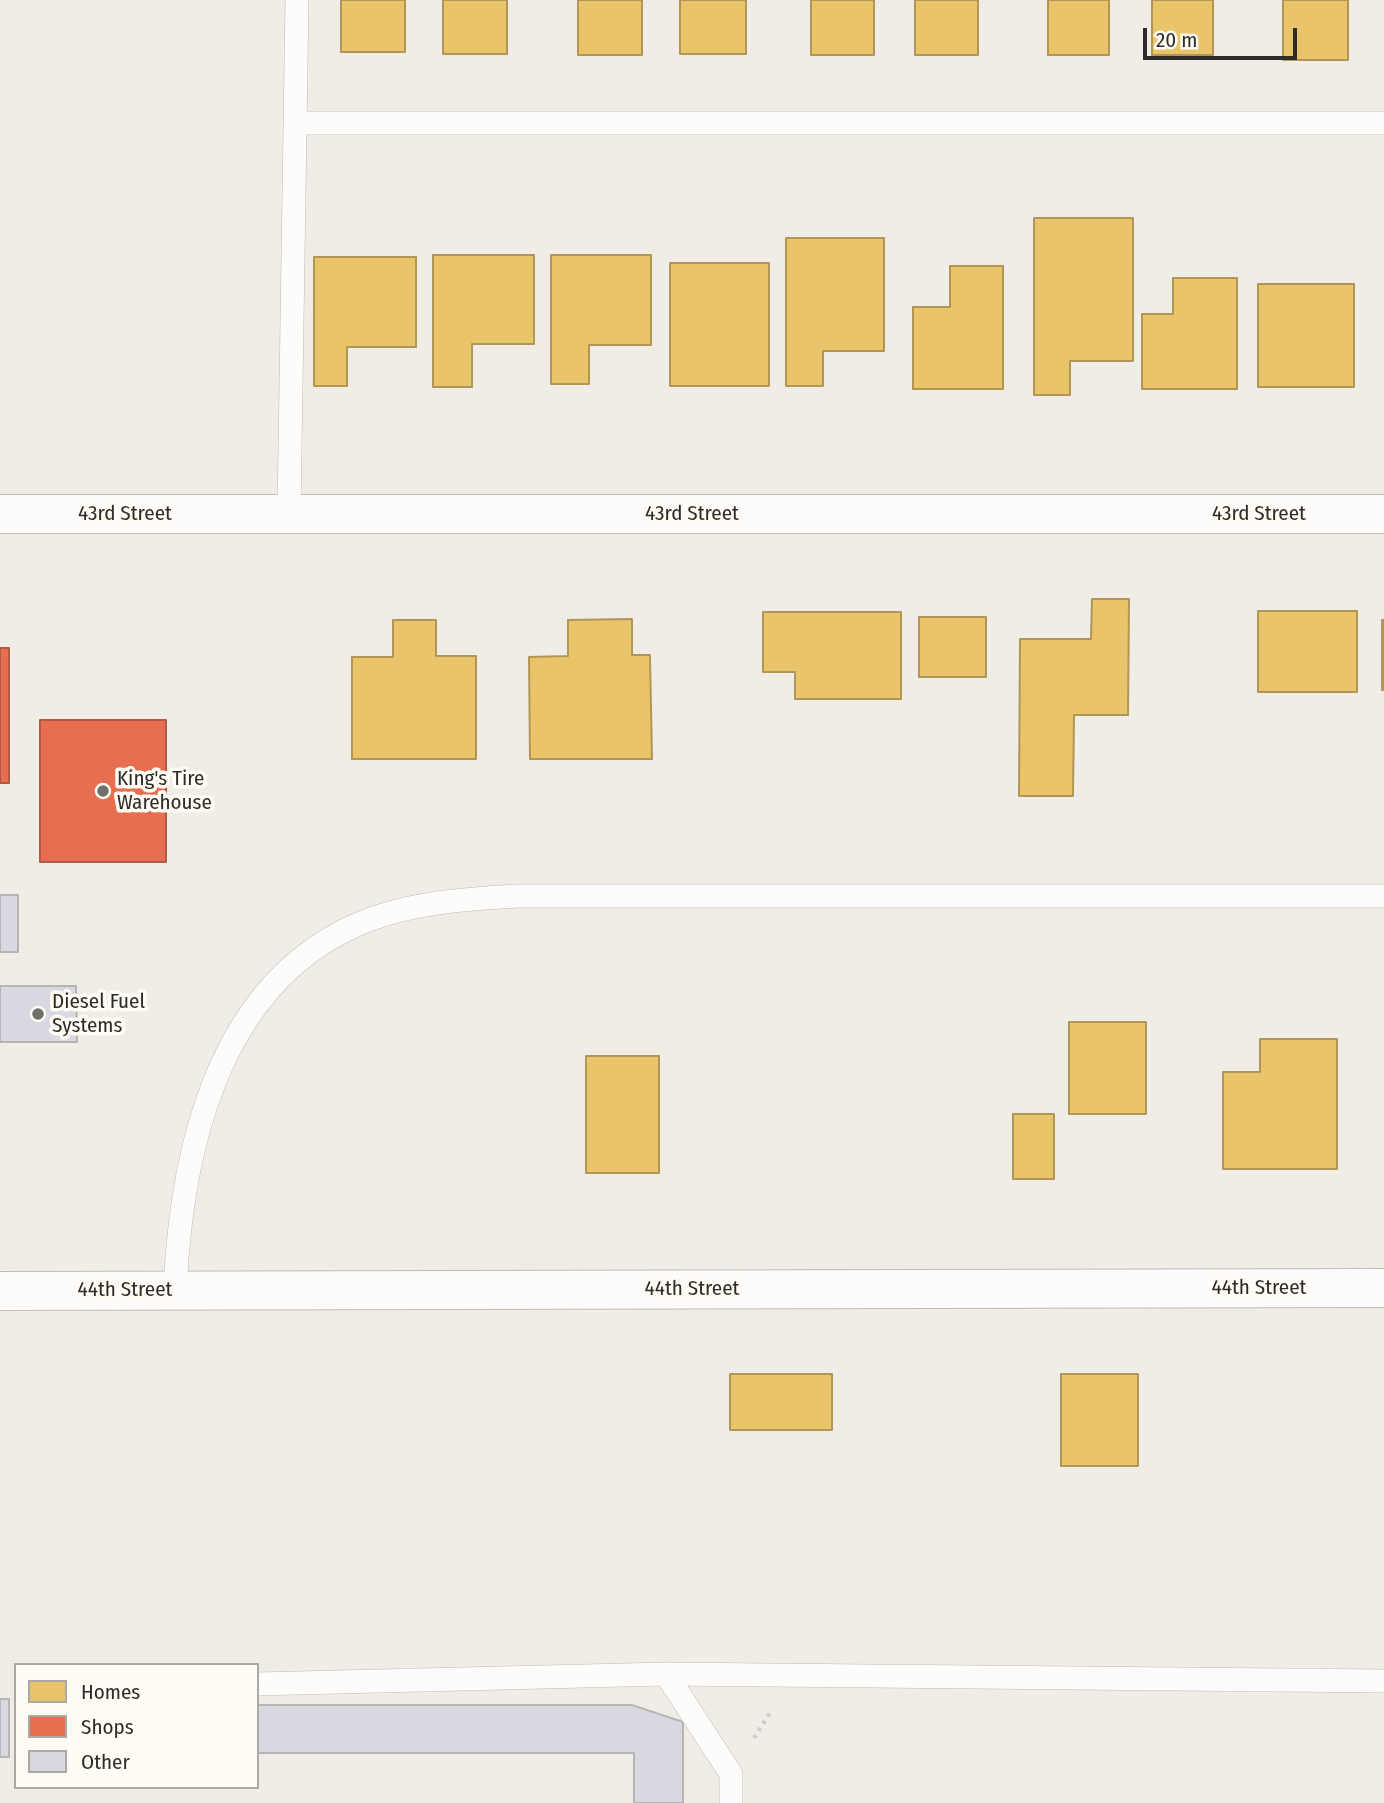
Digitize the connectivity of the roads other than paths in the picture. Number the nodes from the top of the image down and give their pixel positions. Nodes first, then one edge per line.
1 (297, 0) edge
2 (295, 123) junction
3 (1384, 123) edge
4 (0, 514) edge
5 (289, 514) junction
6 (1384, 514) edge
7 (1384, 896) edge
8 (1384, 1288) edge
9 (0, 1290) edge
10 (175, 1290) junction
11 (666, 1674) junction
12 (1384, 1681) edge
13 (259, 1684) edge
14 (731, 1803) edge

1 - 2 lane
2 - 3 lane
2 - 5 lane
4 - 5 street, 43rd Street
5 - 6 street, 43rd Street
7 - 10 lane
8 - 10 street, 44th Street
9 - 10 street, 44th Street
11 - 12 lane
11 - 13 lane
11 - 14 lane

